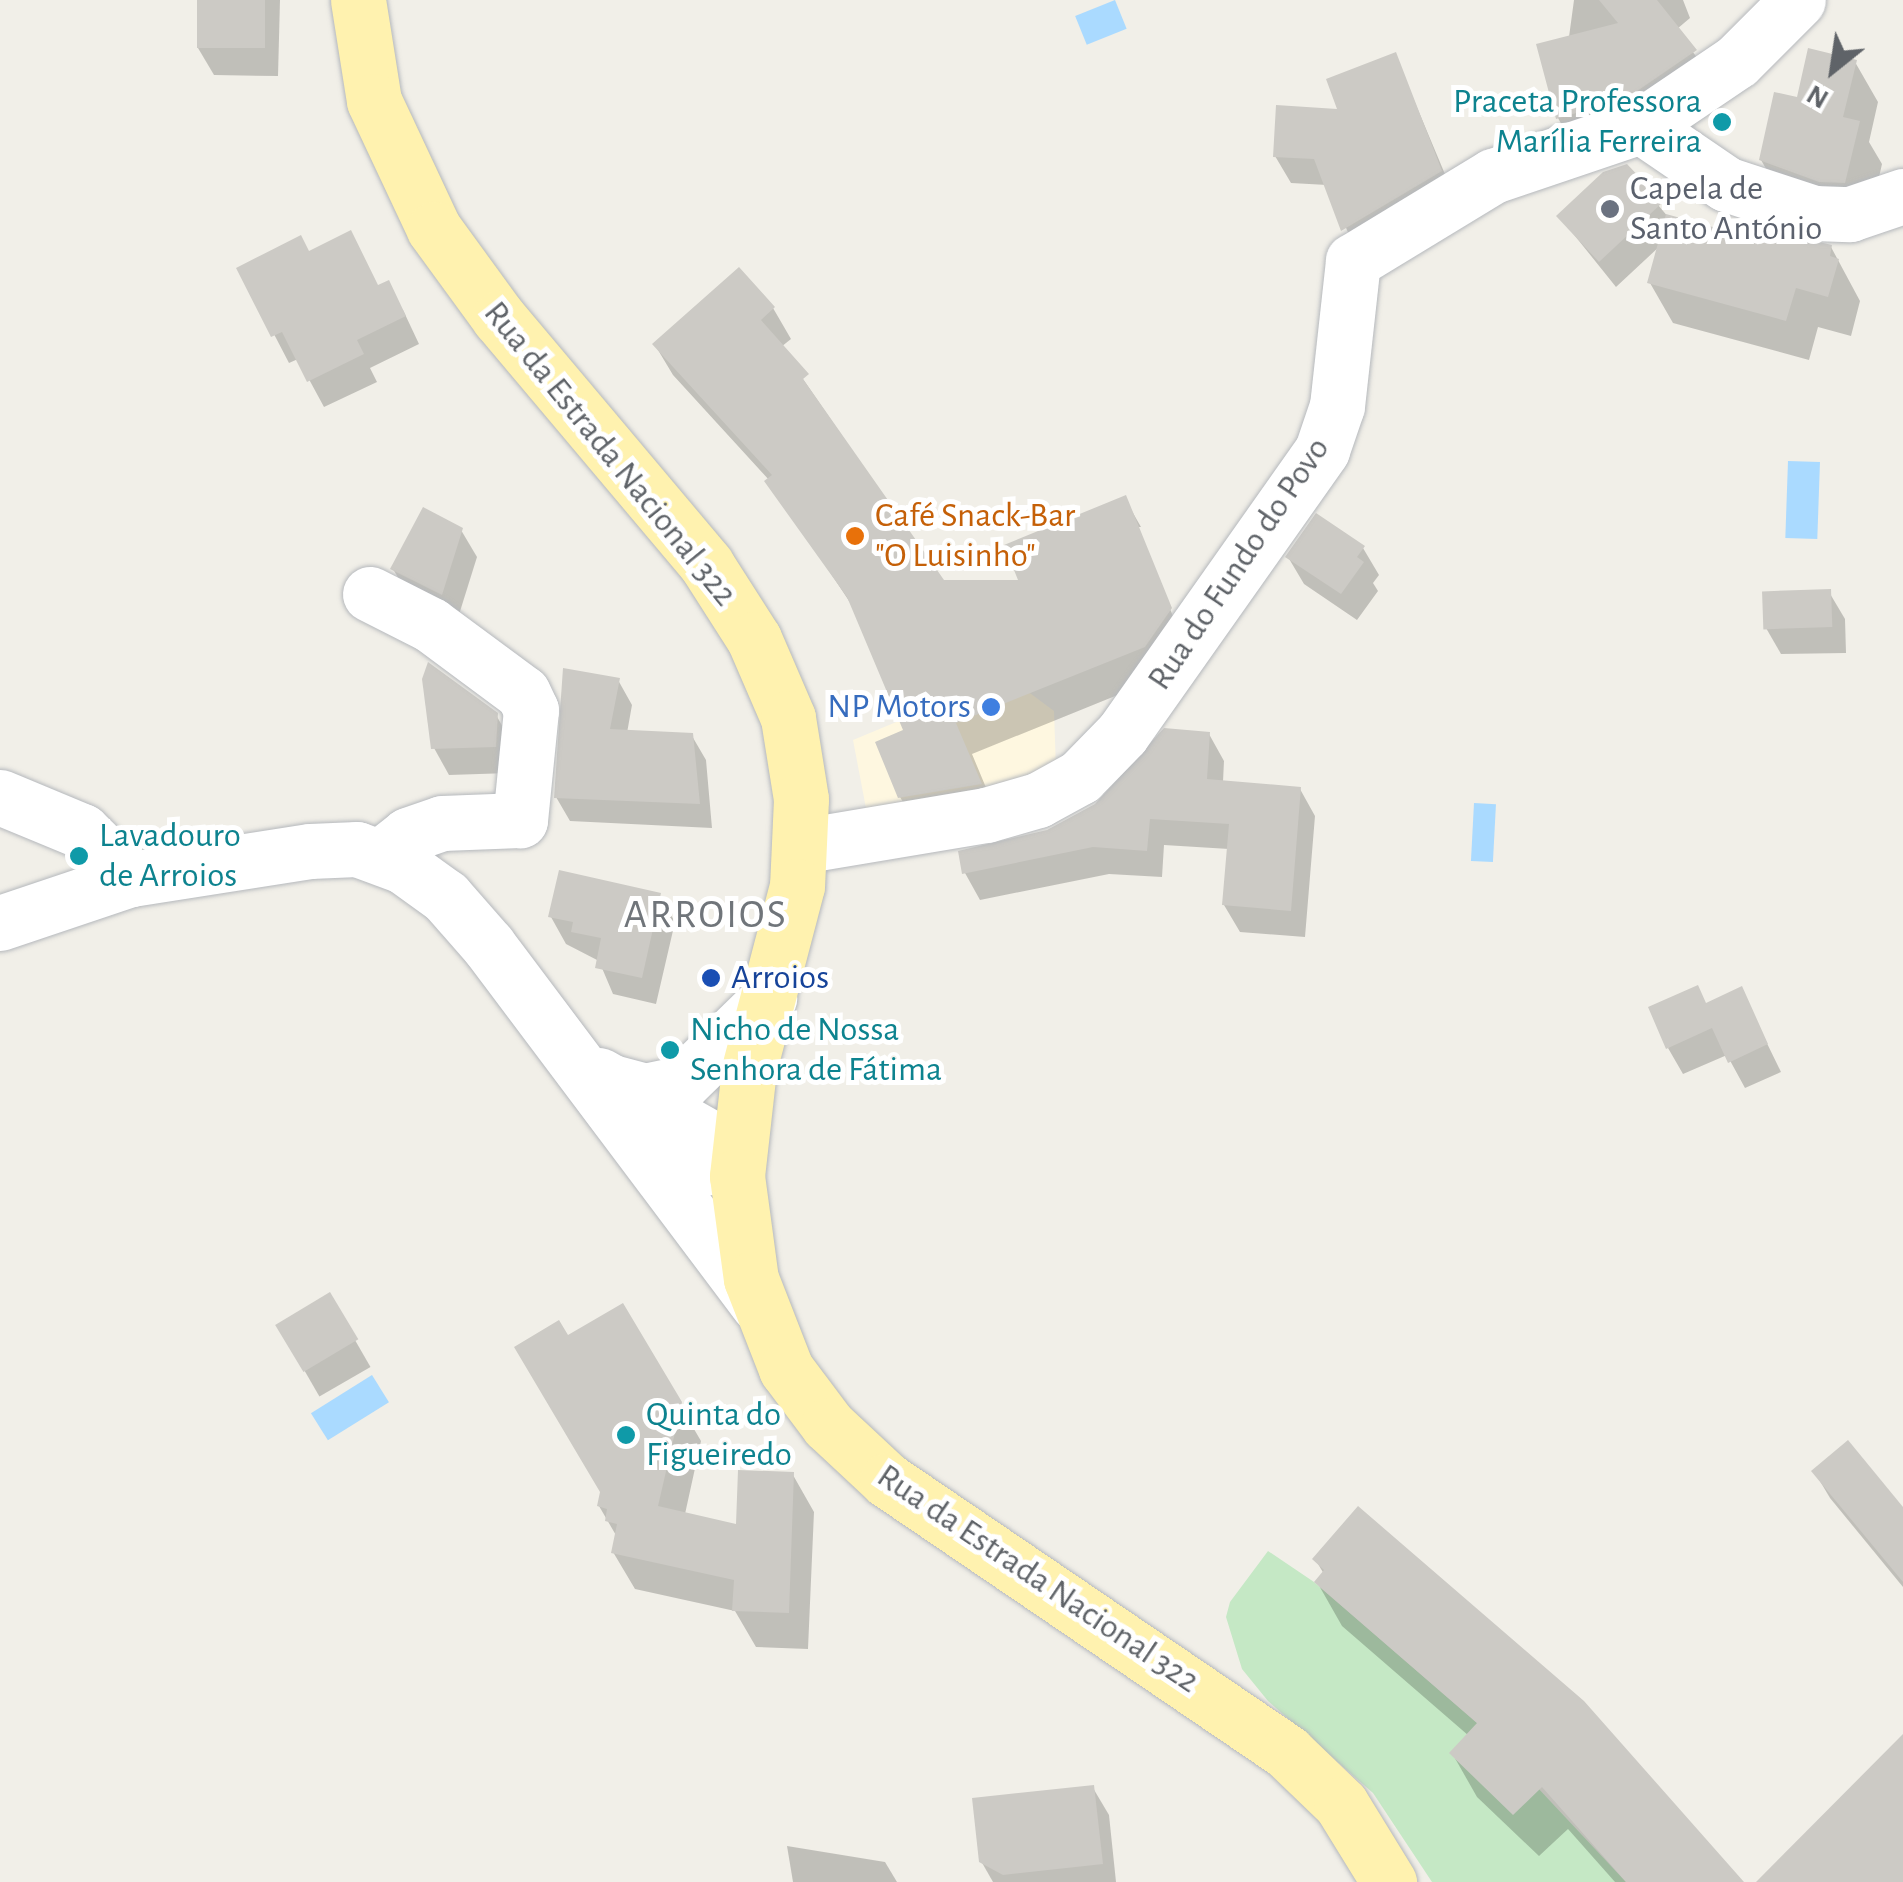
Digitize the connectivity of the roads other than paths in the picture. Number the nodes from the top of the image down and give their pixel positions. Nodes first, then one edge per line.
1 (358, 0) edge
2 (1798, 0) edge
3 (1642, 126) junction
4 (1903, 196) edge
5 (370, 594) dead end
6 (0, 797) edge
7 (801, 846) junction
8 (382, 855) junction
9 (130, 879) junction
10 (0, 922) edge
11 (769, 998) junction
12 (577, 1058) junction
13 (626, 1131) junction
14 (737, 1153) junction
15 (758, 1305) junction
16 (1389, 1882) edge

1 - 7 main road, Rua da Estrada Nacional 322
2 - 3 street, Rua do Fundo do Povo
3 - 4 street
3 - 7 street, Rua do Fundo do Povo
5 - 8 street
6 - 9 street
7 - 11 main road, Rua da Estrada Nacional 322
8 - 9 street
8 - 12 street
9 - 10 street
11 - 12 street
11 - 14 main road, Rua da Estrada Nacional 322
12 - 13 street
12 - 14 street
13 - 14 street
13 - 15 street
14 - 15 main road, Rua da Estrada Nacional 322
15 - 16 main road, Rua da Estrada Nacional 322

